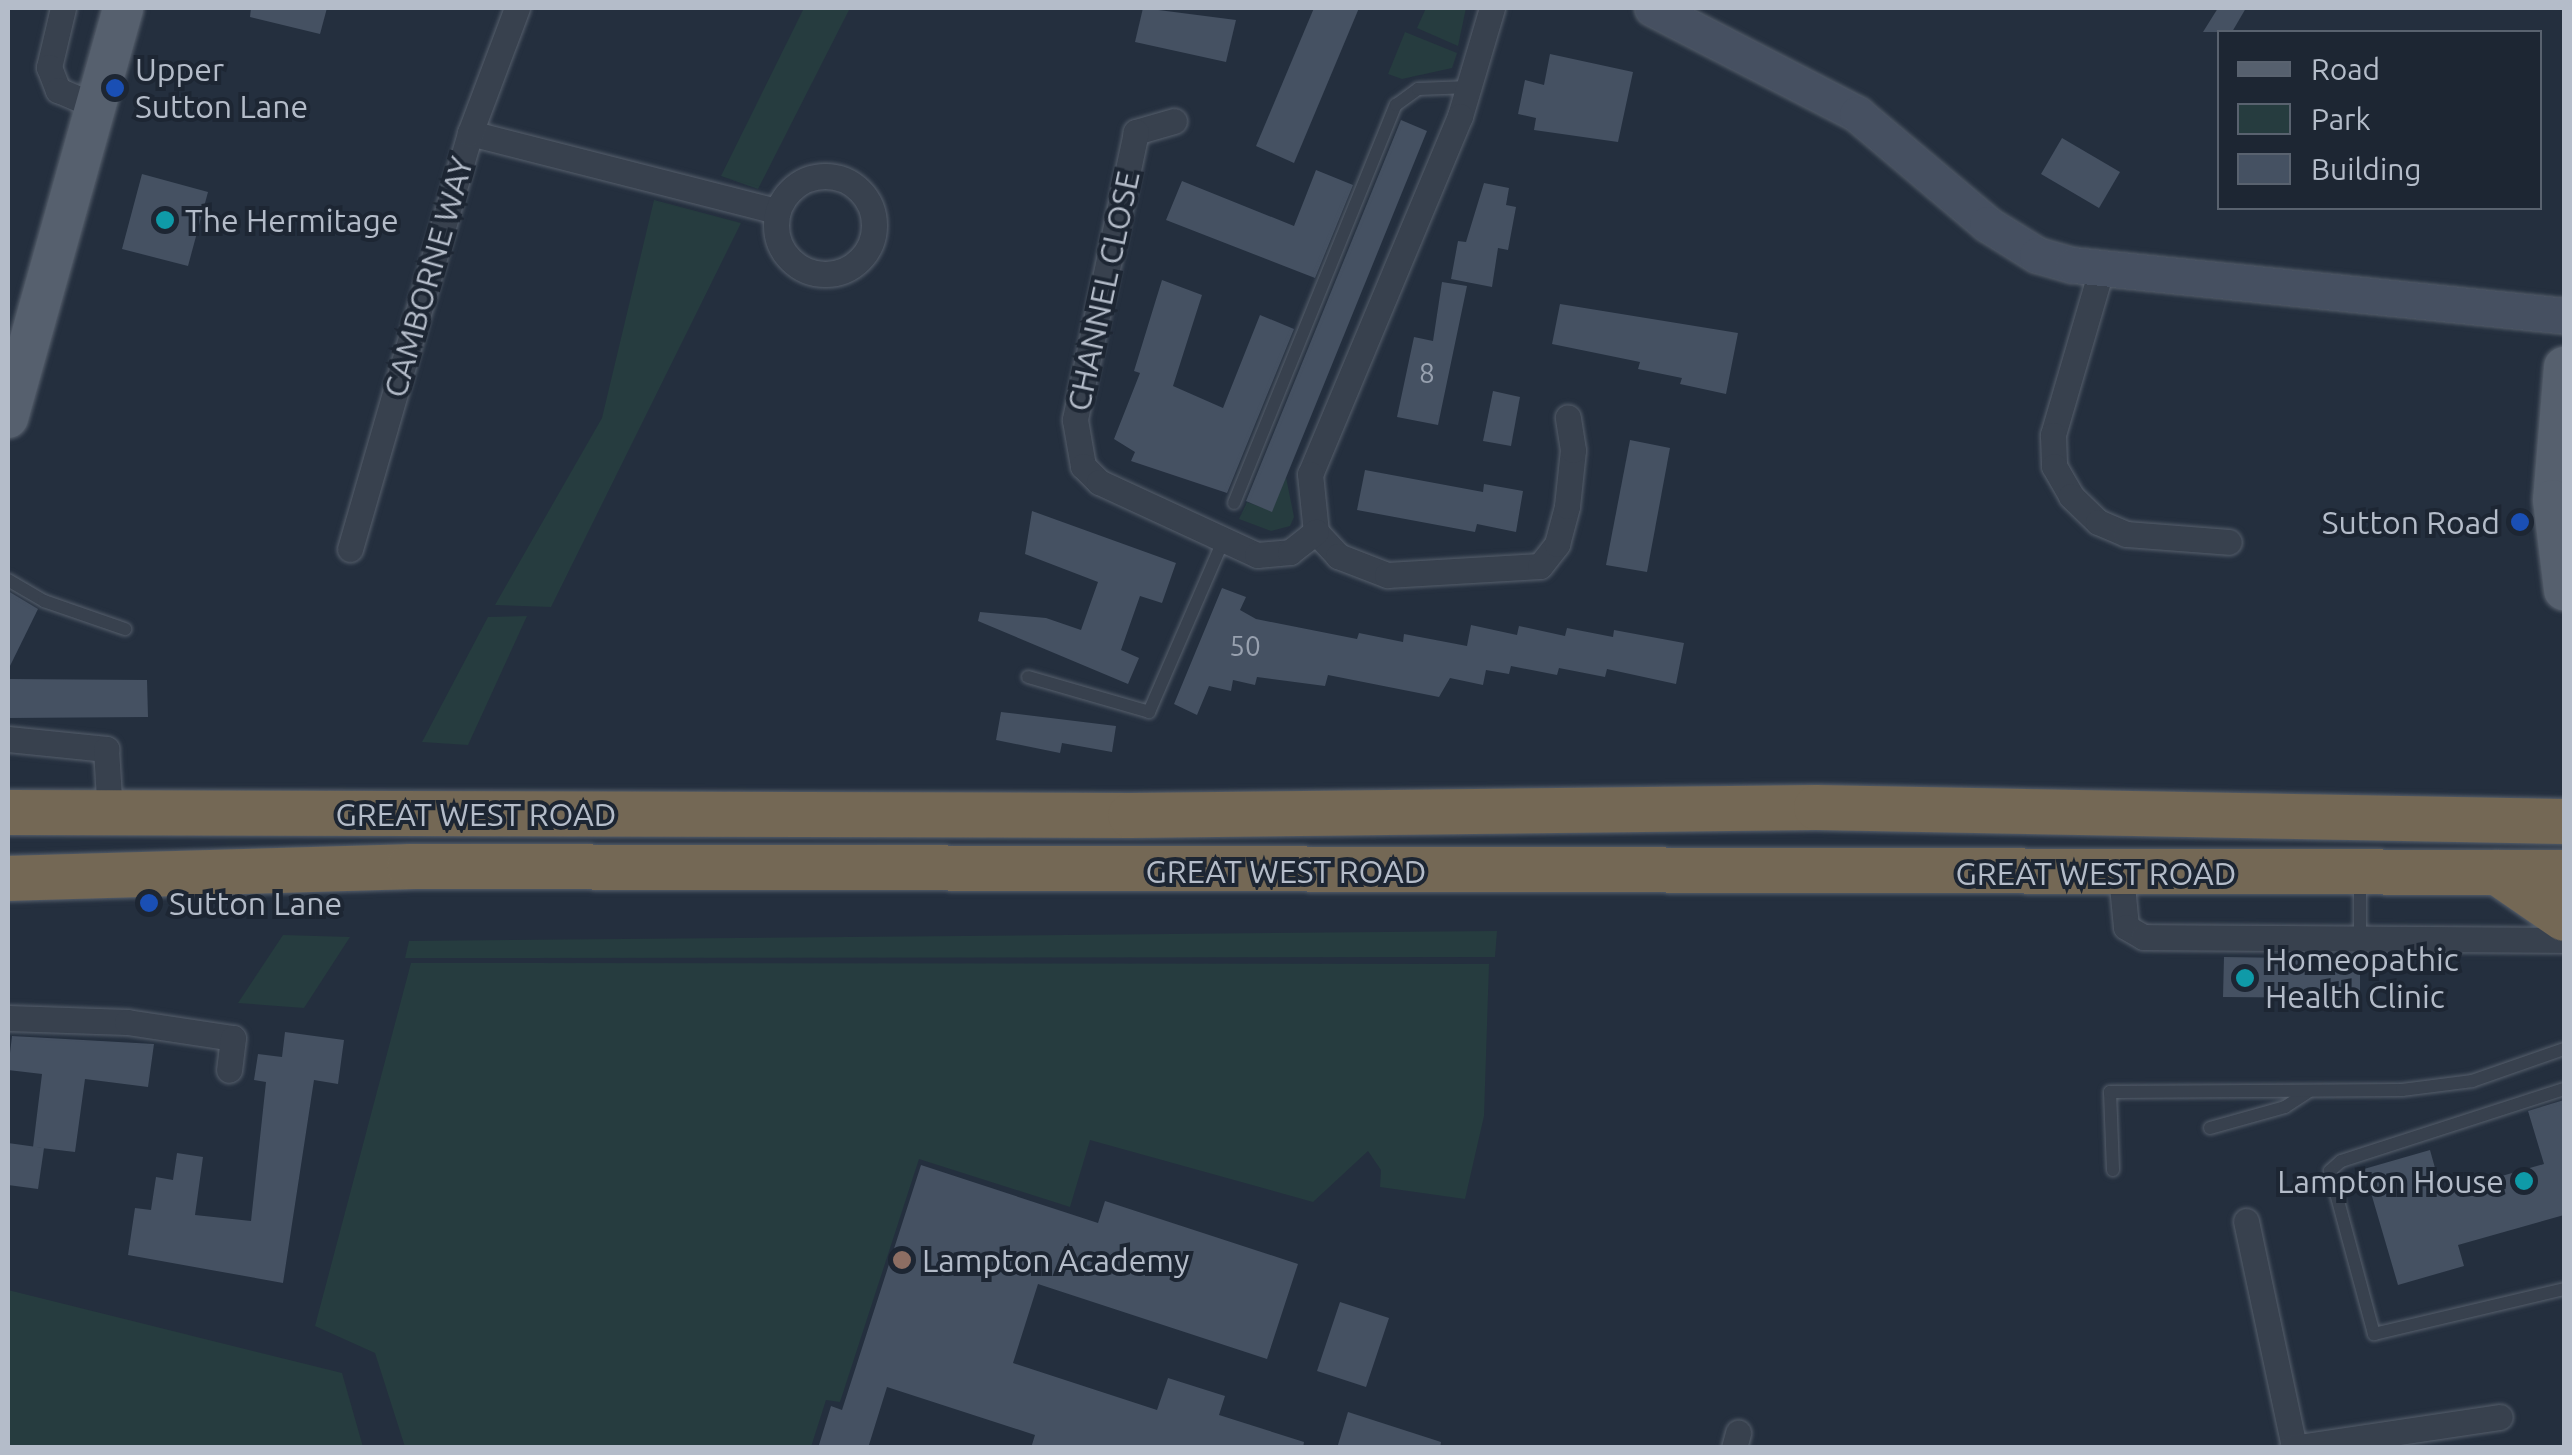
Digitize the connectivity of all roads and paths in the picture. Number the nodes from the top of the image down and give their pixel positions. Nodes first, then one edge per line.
1 (63, 8) edge
2 (123, 8) edge
3 (517, 8) edge
4 (1492, 8) edge
5 (1652, 8) edge
6 (1469, 87) junction
7 (100, 108) junction
8 (1174, 121) dead end
9 (470, 132) junction
10 (777, 211) dead end
11 (2102, 268) junction
12 (2564, 316) edge
13 (2564, 367) edge
14 (1568, 417) dead end
15 (8, 418) edge
16 (1234, 502) dead end
17 (1316, 532) junction
18 (1224, 539) junction
19 (2229, 542) dead end
20 (350, 549) dead end
21 (8, 580) edge
22 (2564, 590) edge
23 (126, 628) dead end
24 (1028, 677) dead end
25 (8, 739) edge
26 (8, 812) edge
27 (110, 814) junction
28 (2564, 822) edge
29 (2360, 871) junction
30 (2497, 872) junction
31 (2564, 872) edge
32 (8, 878) edge
33 (2121, 893) junction
34 (2564, 918) edge
35 (2360, 940) junction
36 (2564, 940) edge
37 (8, 1018) edge
38 (2564, 1049) edge
39 (229, 1070) dead end
40 (2564, 1089) edge
41 (2310, 1090) junction
42 (2210, 1128) dead end
43 (2112, 1170) dead end
44 (2246, 1220) dead end
45 (2564, 1288) edge
46 (2500, 1417) dead end
47 (2293, 1447) edge

1 - 7 street
2 - 7 main road
3 - 9 street, CAMBORNE WAY
4 - 6 street
5 - 11 street
6 - 16 lane
6 - 17 street
7 - 15 main road
8 - 18 street, CHANNEL CLOSE
9 - 10 street
9 - 20 street, CAMBORNE WAY
11 - 12 street
11 - 19 street
13 - 22 main road
14 - 17 street
17 - 18 street, CHANNEL CLOSE
18 - 24 lane
21 - 23 lane
25 - 27 street
26 - 27 highway, GREAT WEST ROAD
27 - 28 highway, GREAT WEST ROAD
29 - 30 highway, GREAT WEST ROAD
29 - 33 highway, GREAT WEST ROAD
29 - 35 lane
30 - 31 highway, GREAT WEST ROAD
30 - 34 highway
32 - 33 highway, GREAT WEST ROAD
33 - 35 street, GREAT WEST ROAD
35 - 36 street, GREAT WEST ROAD
37 - 39 street
38 - 41 lane
40 - 45 lane
41 - 42 lane
41 - 43 lane
44 - 47 street
46 - 47 street

